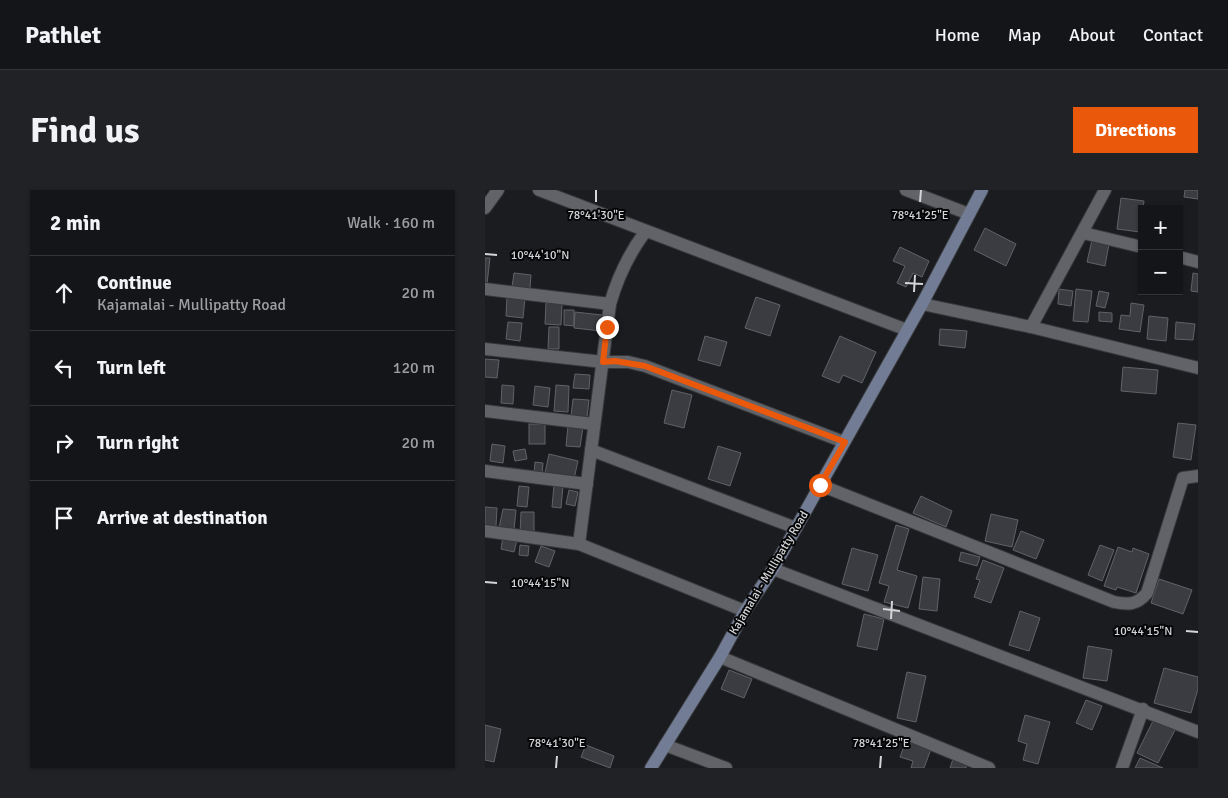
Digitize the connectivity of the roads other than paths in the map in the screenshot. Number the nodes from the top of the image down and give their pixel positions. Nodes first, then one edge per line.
1 (498, 190) edge
2 (539, 190) edge
3 (906, 190) edge
4 (982, 190) edge
5 (1105, 190) edge
6 (485, 208) edge
7 (969, 214) junction
8 (645, 232) junction
9 (1083, 233) junction
10 (1138, 247) edge
11 (1183, 258) edge
12 (1198, 262) edge
13 (485, 289) edge
14 (610, 304) junction
15 (922, 304) junction
16 (1031, 326) junction
17 (907, 330) junction
18 (485, 349) edge
19 (603, 362) junction
20 (1198, 368) edge
21 (485, 411) edge
22 (594, 424) junction
23 (845, 442) junction
24 (591, 450) junction
25 (485, 471) edge
26 (1198, 476) edge
27 (587, 484) junction
28 (820, 485) junction
29 (796, 528) junction
30 (485, 531) edge
31 (579, 544) junction
32 (773, 569) junction
33 (745, 611) junction
34 (720, 657) junction
35 (1143, 709) junction
36 (1197, 728) edge
37 (665, 745) junction
38 (651, 768) edge
39 (726, 768) edge
40 (989, 768) edge
41 (1122, 768) edge

1 - 6 street
2 - 8 street
3 - 7 street
4 - 7 main road, Kajamalai - Mullipatty Road
5 - 9 street
7 - 15 main road, Kajamalai - Mullipatty Road
8 - 14 street
8 - 17 street
9 - 10 street
9 - 16 street
11 - 12 street
13 - 14 street
14 - 19 street
15 - 16 street
15 - 17 main road, Kajamalai - Mullipatty Road
16 - 20 street
17 - 23 main road, Kajamalai - Mullipatty Road
18 - 19 street
19 - 22 street
19 - 23 street
21 - 22 street
22 - 24 street
23 - 28 main road, Kajamalai - Mullipatty Road
24 - 27 street
24 - 29 street
25 - 27 street
26 - 28 street
27 - 31 street
28 - 29 main road, Kajamalai - Mullipatty Road
29 - 32 main road, Kajamalai - Mullipatty Road
30 - 31 street
31 - 33 street
32 - 33 main road, Kajamalai - Mullipatty Road
32 - 35 street
33 - 34 main road, Kajamalai - Mullipatty Road
34 - 37 main road, Kajamalai - Mullipatty Road
34 - 40 street
35 - 36 street
35 - 41 street
37 - 38 main road, Kajamalai - Mullipatty Road
37 - 39 street

